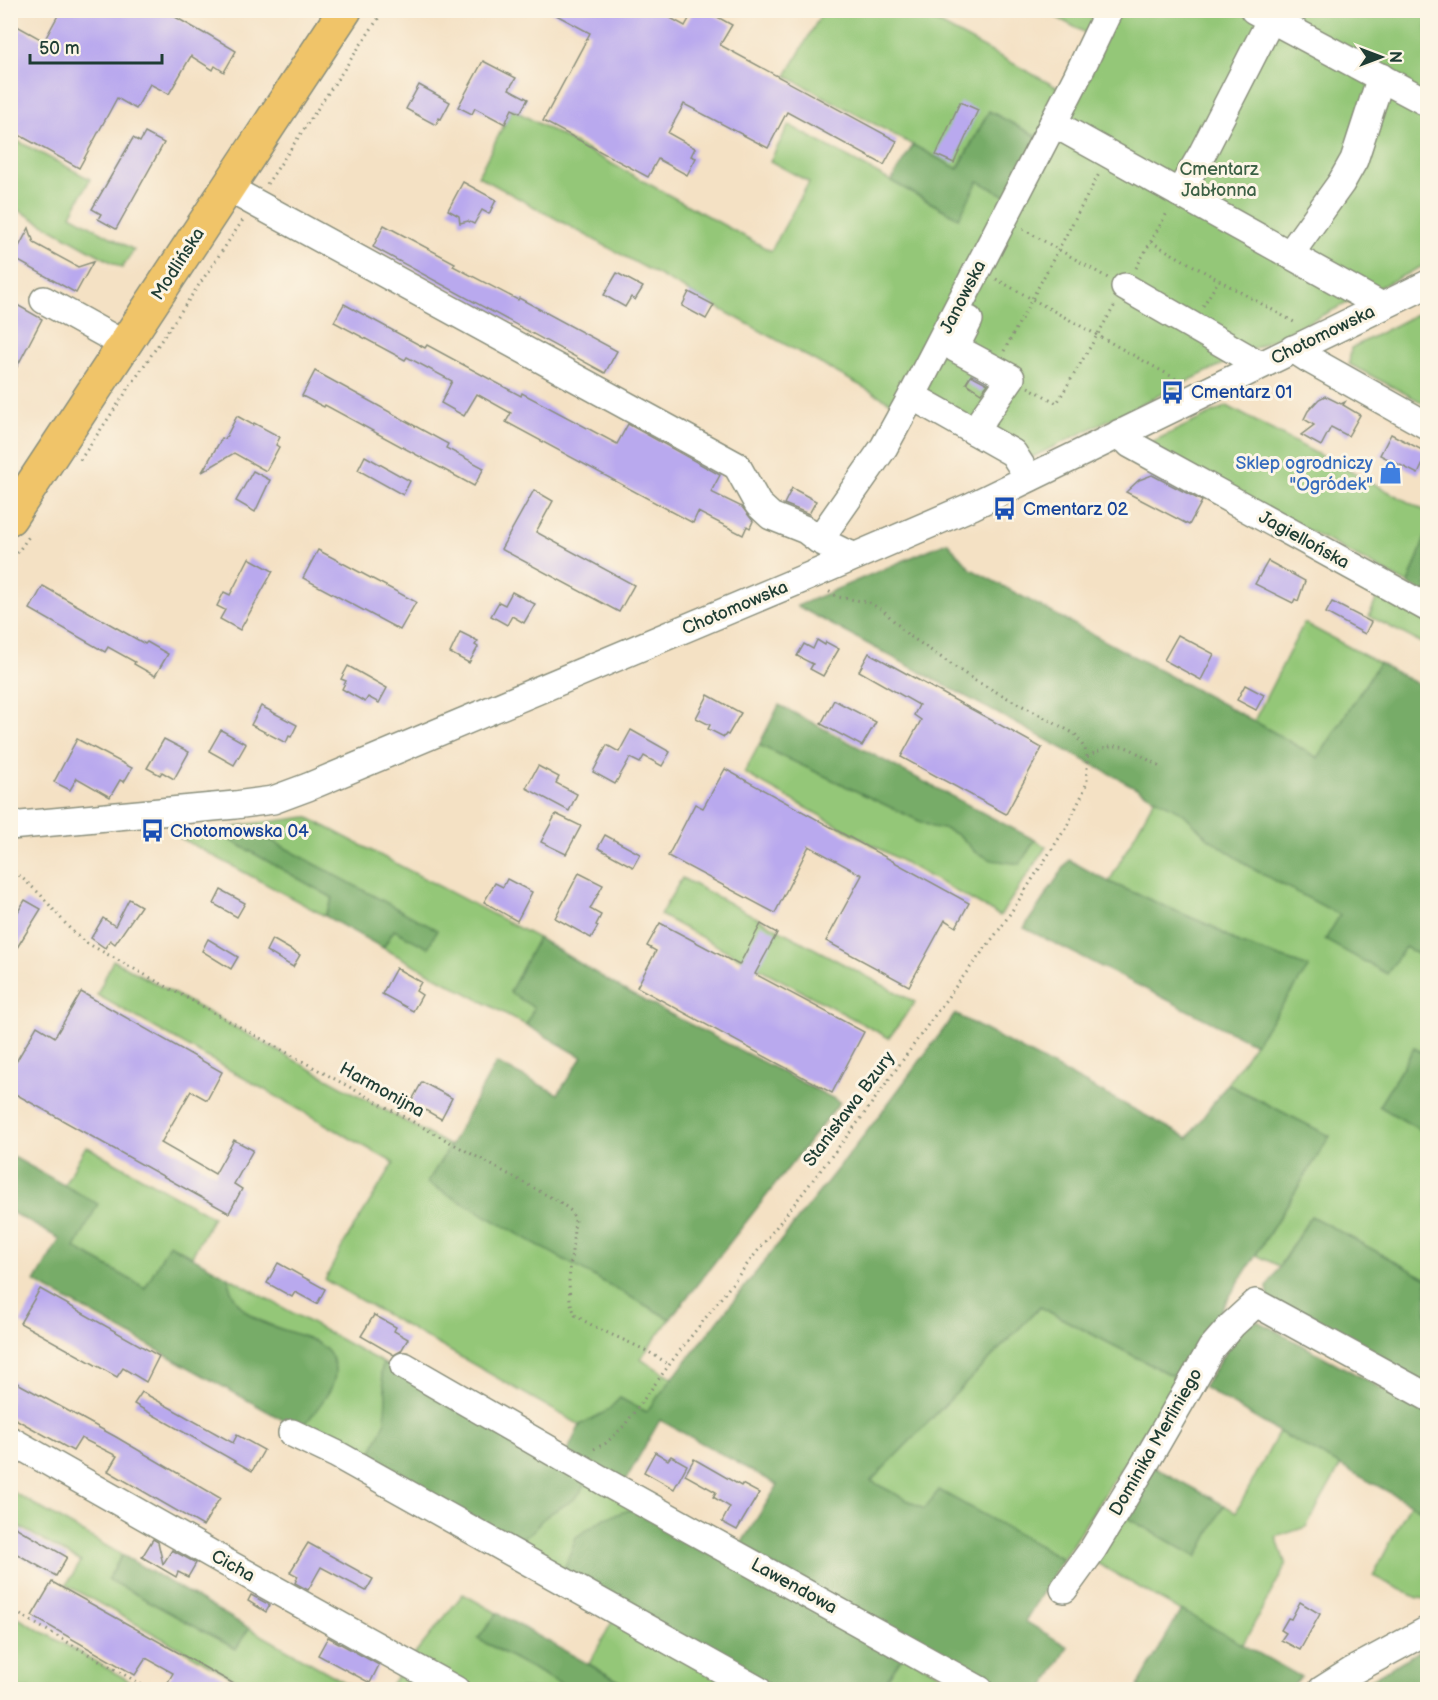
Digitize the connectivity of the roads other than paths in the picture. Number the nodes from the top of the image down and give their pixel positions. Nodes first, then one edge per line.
1 (345, 10) edge
2 (1109, 10) edge
3 (1126, 10) edge
4 (1269, 14) edge
5 (1381, 78) junction
6 (1428, 103) edge
7 (1059, 126) junction
8 (1179, 193) junction
9 (241, 196) junction
10 (1290, 254) junction
11 (1428, 284) edge
12 (1125, 287) road end
13 (44, 300) dead end
14 (1382, 306) junction
15 (125, 345) junction
16 (1293, 349) junction
17 (1260, 365) junction
18 (912, 396) junction
19 (1428, 426) edge
20 (974, 431) junction
21 (1120, 433) junction
22 (1029, 478) junction
23 (22, 524) edge
24 (819, 540) junction
25 (855, 556) junction
26 (1428, 608) edge
27 (10, 826) edge
28 (404, 1366) dead end
29 (1428, 1397) edge
30 (292, 1433) dead end
31 (10, 1440) edge
32 (1064, 1589) dead end
33 (1428, 1630) edge
34 (456, 1689) edge
35 (758, 1689) edge
36 (981, 1689) edge
37 (1322, 1689) edge

1 - 9 main road, Modlińska
2 - 7 street, Janowska
3 - 7 street
4 - 5 street
4 - 8 street
5 - 6 street
5 - 10 street
7 - 8 street
7 - 18 street, Janowska
7 - 20 street
8 - 10 street
9 - 15 main road, Modlińska
9 - 24 street
10 - 14 street
11 - 14 street, Chotomowska
12 - 17 street
13 - 15 street
14 - 16 street, Chotomowska
15 - 23 main road, Modlińska
16 - 17 street, Chotomowska
16 - 19 street
17 - 21 street, Chotomowska
18 - 20 street
18 - 24 street, Janowska
20 - 22 street
21 - 22 street, Chotomowska
21 - 26 street, Jagiellońska
22 - 25 street, Chotomowska
24 - 25 street
25 - 27 street, Chotomowska
28 - 36 street, Lawendowa
29 - 32 street, Dominika Merliniego
30 - 35 street
31 - 34 street, Cicha
33 - 37 street

